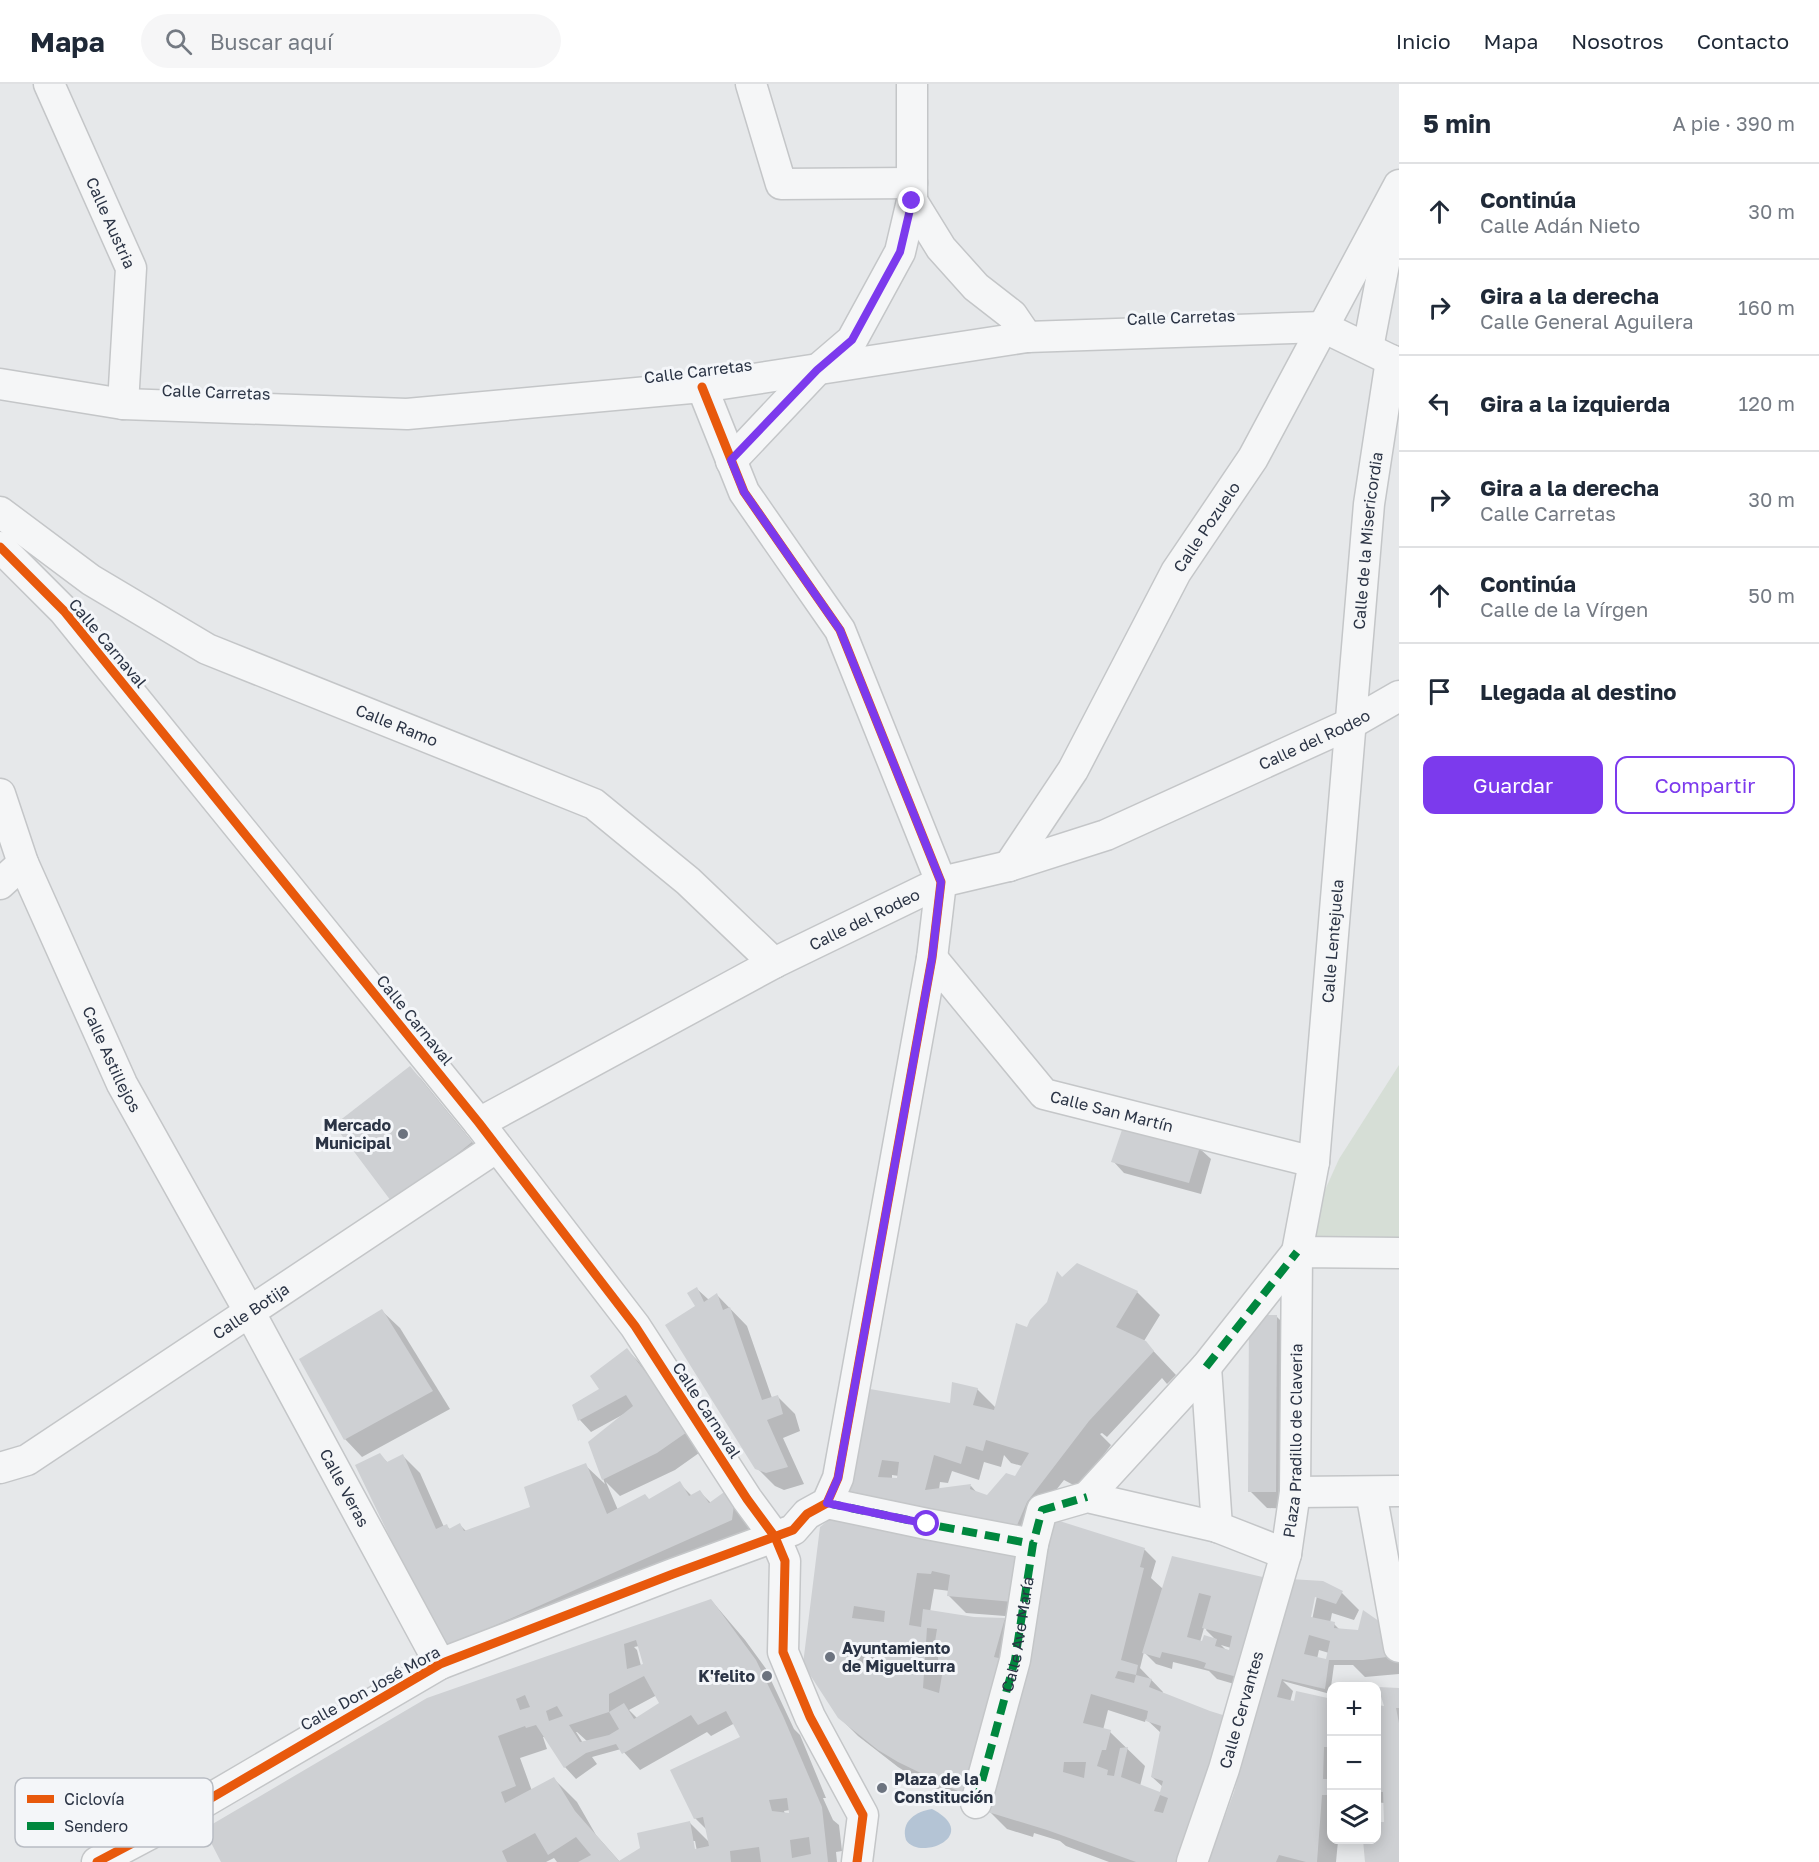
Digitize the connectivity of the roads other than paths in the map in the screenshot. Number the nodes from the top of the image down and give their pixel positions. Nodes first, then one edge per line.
1 (49, 84) edge
2 (751, 84) edge
3 (912, 84) edge
4 (1399, 186) edge
5 (912, 192) junction
6 (1323, 327) junction
7 (1028, 337) junction
8 (1386, 357) edge
9 (817, 370) junction
10 (0, 384) edge
11 (702, 387) junction
12 (123, 404) junction
13 (731, 460) junction
14 (0, 512) edge
15 (0, 547) edge
16 (91, 580) junction
17 (64, 611) junction
18 (1399, 696) edge
19 (1352, 723) junction
20 (0, 794) edge
21 (23, 863) junction
22 (1010, 866) junction
23 (941, 882) junction
24 (0, 884) edge
25 (932, 958) junction
26 (774, 963) junction
27 (479, 1123) junction
28 (497, 1147) junction
29 (1314, 1162) junction
30 (1298, 1252) junction
31 (1399, 1253) edge
32 (249, 1311) junction
33 (1206, 1367) junction
34 (0, 1468) edge
35 (1295, 1492) junction
36 (1385, 1492) edge
37 (1087, 1497) junction
38 (827, 1503) junction
39 (1217, 1527) junction
40 (775, 1537) junction
41 (1034, 1544) junction
42 (1286, 1554) junction
43 (1399, 1647) edge
44 (440, 1664) junction
45 (213, 1797) edge
46 (976, 1803) dead end
47 (125, 1847) edge
48 (97, 1862) edge
49 (857, 1862) edge
50 (1192, 1862) edge

1 - 12 street, Calle Austria
2 - 5 street
3 - 5 street
4 - 6 street, Calle Pozuelo
4 - 8 street, Calle Pozuelo
5 - 7 street
5 - 9 street
6 - 7 street, Calle Carretas
6 - 8 street, Calle Carretas
6 - 22 street, Calle Pozuelo
7 - 9 street, Calle Carretas
8 - 19 street, Calle de la Misericordia
9 - 11 street, Calle Carretas
9 - 13 street
10 - 12 street, Calle Carretas
11 - 12 street, Calle Carretas
11 - 13 street
13 - 23 street
14 - 16 street, Calle Ramo
15 - 17 street, Calle Carnaval
16 - 17 street
16 - 26 street, Calle Ramo
17 - 27 street, Calle Carnaval
18 - 19 street, Calle del Rodeo
19 - 22 street, Calle del Rodeo
19 - 29 street, Calle Lentejuela
20 - 21 street, Calle Astillejos
21 - 24 street
21 - 32 street, Calle Astillejos
22 - 23 street, Calle del Rodeo
23 - 25 street
23 - 26 street, Calle del Rodeo
25 - 29 street, Calle San Martín
25 - 38 street
26 - 27 street, Calle del Rodeo
27 - 28 street, Calle Carnaval
28 - 32 street, Calle Botija
28 - 40 street, Calle Carnaval
29 - 30 street, Plaza Pradillo de Claveria
30 - 31 street
30 - 33 street, Plaza Pradillo de Claveria
30 - 35 street, Plaza Pradillo de Claveria
32 - 34 street, Calle Botija
32 - 44 street, Calle Veras
33 - 37 street, Plaza Pradillo de Claveria
33 - 39 street
35 - 36 street
35 - 42 street, Plaza Pradillo de Claveria
36 - 43 street
37 - 39 street, Plaza Pradillo de Claveria
37 - 41 street, Calle Ave María
38 - 40 street, Calle Don José Mora
38 - 41 street
39 - 42 street, Plaza Pradillo de Claveria
40 - 44 street, Calle Don José Mora
40 - 49 street, Calle Carnaval
41 - 46 street, Calle Ave María
42 - 50 street, Calle Cervantes
44 - 45 street, Calle Don José Mora
47 - 48 street, Calle Don José Mora

